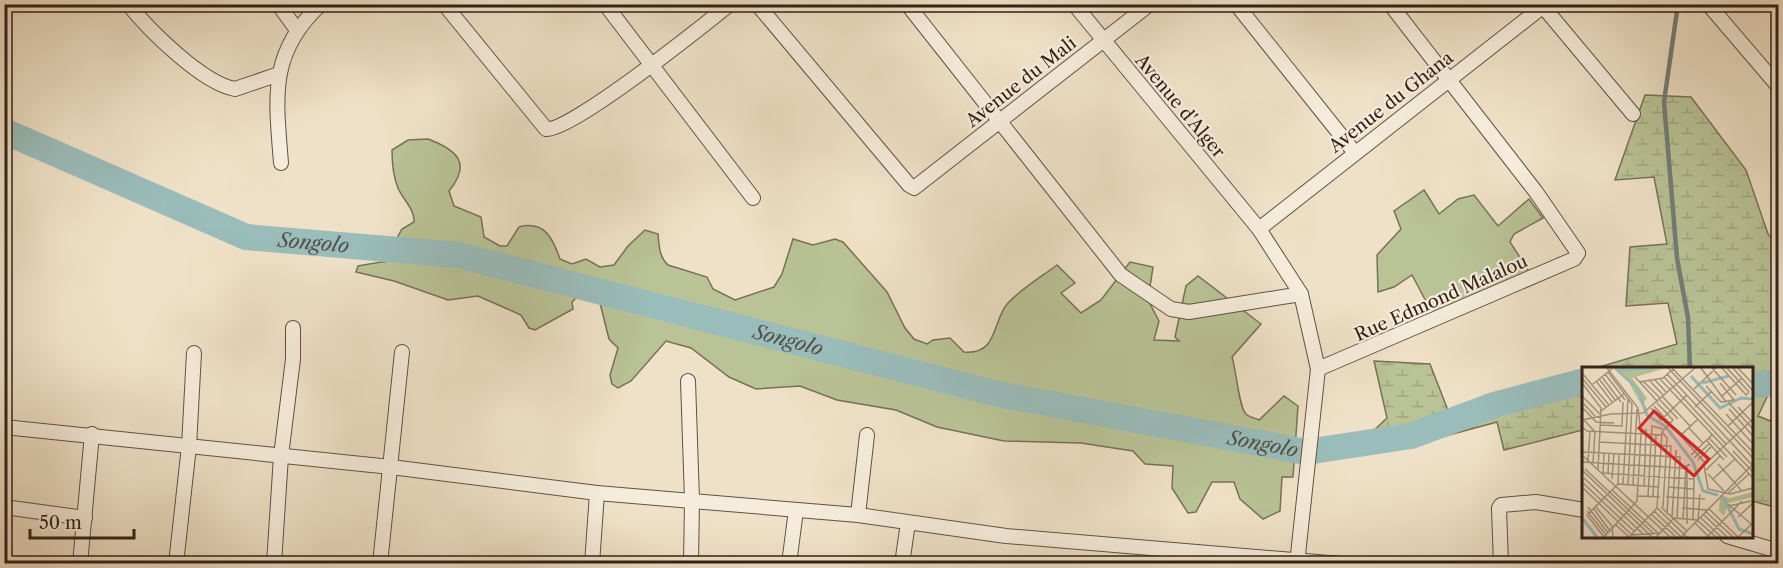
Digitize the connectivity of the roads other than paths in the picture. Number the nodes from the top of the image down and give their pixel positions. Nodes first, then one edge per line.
1 (128, 4) edge
2 (278, 4) edge
3 (321, 4) edge
4 (444, 4) edge
5 (605, 4) edge
6 (730, 4) edge
7 (757, 4) edge
8 (907, 4) edge
9 (1074, 4) edge
10 (1150, 4) edge
11 (1236, 4) edge
12 (1390, 4) edge
13 (1708, 4) edge
14 (1543, 5) edge
15 (297, 30) junction
16 (1103, 41) junction
17 (651, 64) junction
18 (279, 74) junction
19 (1448, 81) junction
20 (1779, 86) edge
21 (1634, 114) dead end
22 (999, 123) junction
23 (1355, 153) junction
24 (281, 163) dead end
25 (753, 198) dead end
26 (1259, 229) junction
27 (1301, 294) junction
28 (293, 328) dead end
29 (402, 352) dead end
30 (194, 353) dead end
31 (1318, 369) junction
32 (688, 381) dead end
33 (4, 427) edge
34 (92, 434) junction
35 (867, 435) dead end
36 (189, 446) junction
37 (281, 456) junction
38 (392, 467) junction
39 (597, 493) junction
40 (692, 500) junction
41 (4, 507) edge
42 (796, 510) junction
43 (1582, 510) edge
44 (858, 515) junction
45 (85, 518) junction
46 (908, 523) junction
47 (1731, 538) edge
48 (1779, 551) edge
49 (1297, 561) edge
50 (80, 564) edge
51 (176, 564) edge
52 (274, 564) edge
53 (380, 564) edge
54 (592, 564) edge
55 (692, 564) edge
56 (789, 564) edge
57 (902, 564) edge
58 (1341, 564) edge
59 (1501, 564) edge

1 - 18 street
2 - 15 street
3 - 15 street
4 - 17 street
5 - 17 street
6 - 17 street
7 - 22 street, Avenue du Mali
8 - 22 street
9 - 16 street, Avenue d'Alger
10 - 16 street, Avenue du Mali
11 - 23 street
12 - 19 street
13 - 20 street
14 - 19 street, Avenue du Ghana
14 - 21 street
15 - 18 street
16 - 22 street, Avenue du Mali
16 - 26 street, Avenue d'Alger
17 - 25 street
18 - 24 street
19 - 23 street, Avenue du Ghana
19 - 31 street, Rue Edmond Malalou
22 - 27 street
23 - 26 street, Avenue du Ghana
26 - 27 street, Avenue d'Alger
27 - 31 street
28 - 37 street
29 - 38 street
30 - 36 street
31 - 49 street
32 - 40 street
33 - 34 street
34 - 36 street
34 - 45 street
35 - 44 street
36 - 37 street
36 - 51 street
37 - 38 street
37 - 52 street
38 - 39 street
38 - 53 street
39 - 40 street
39 - 54 street
40 - 42 street
40 - 55 street
41 - 45 street
42 - 44 street
42 - 56 street
43 - 59 street
44 - 46 street
45 - 50 street
46 - 49 street
46 - 57 street
47 - 48 street
49 - 58 street

